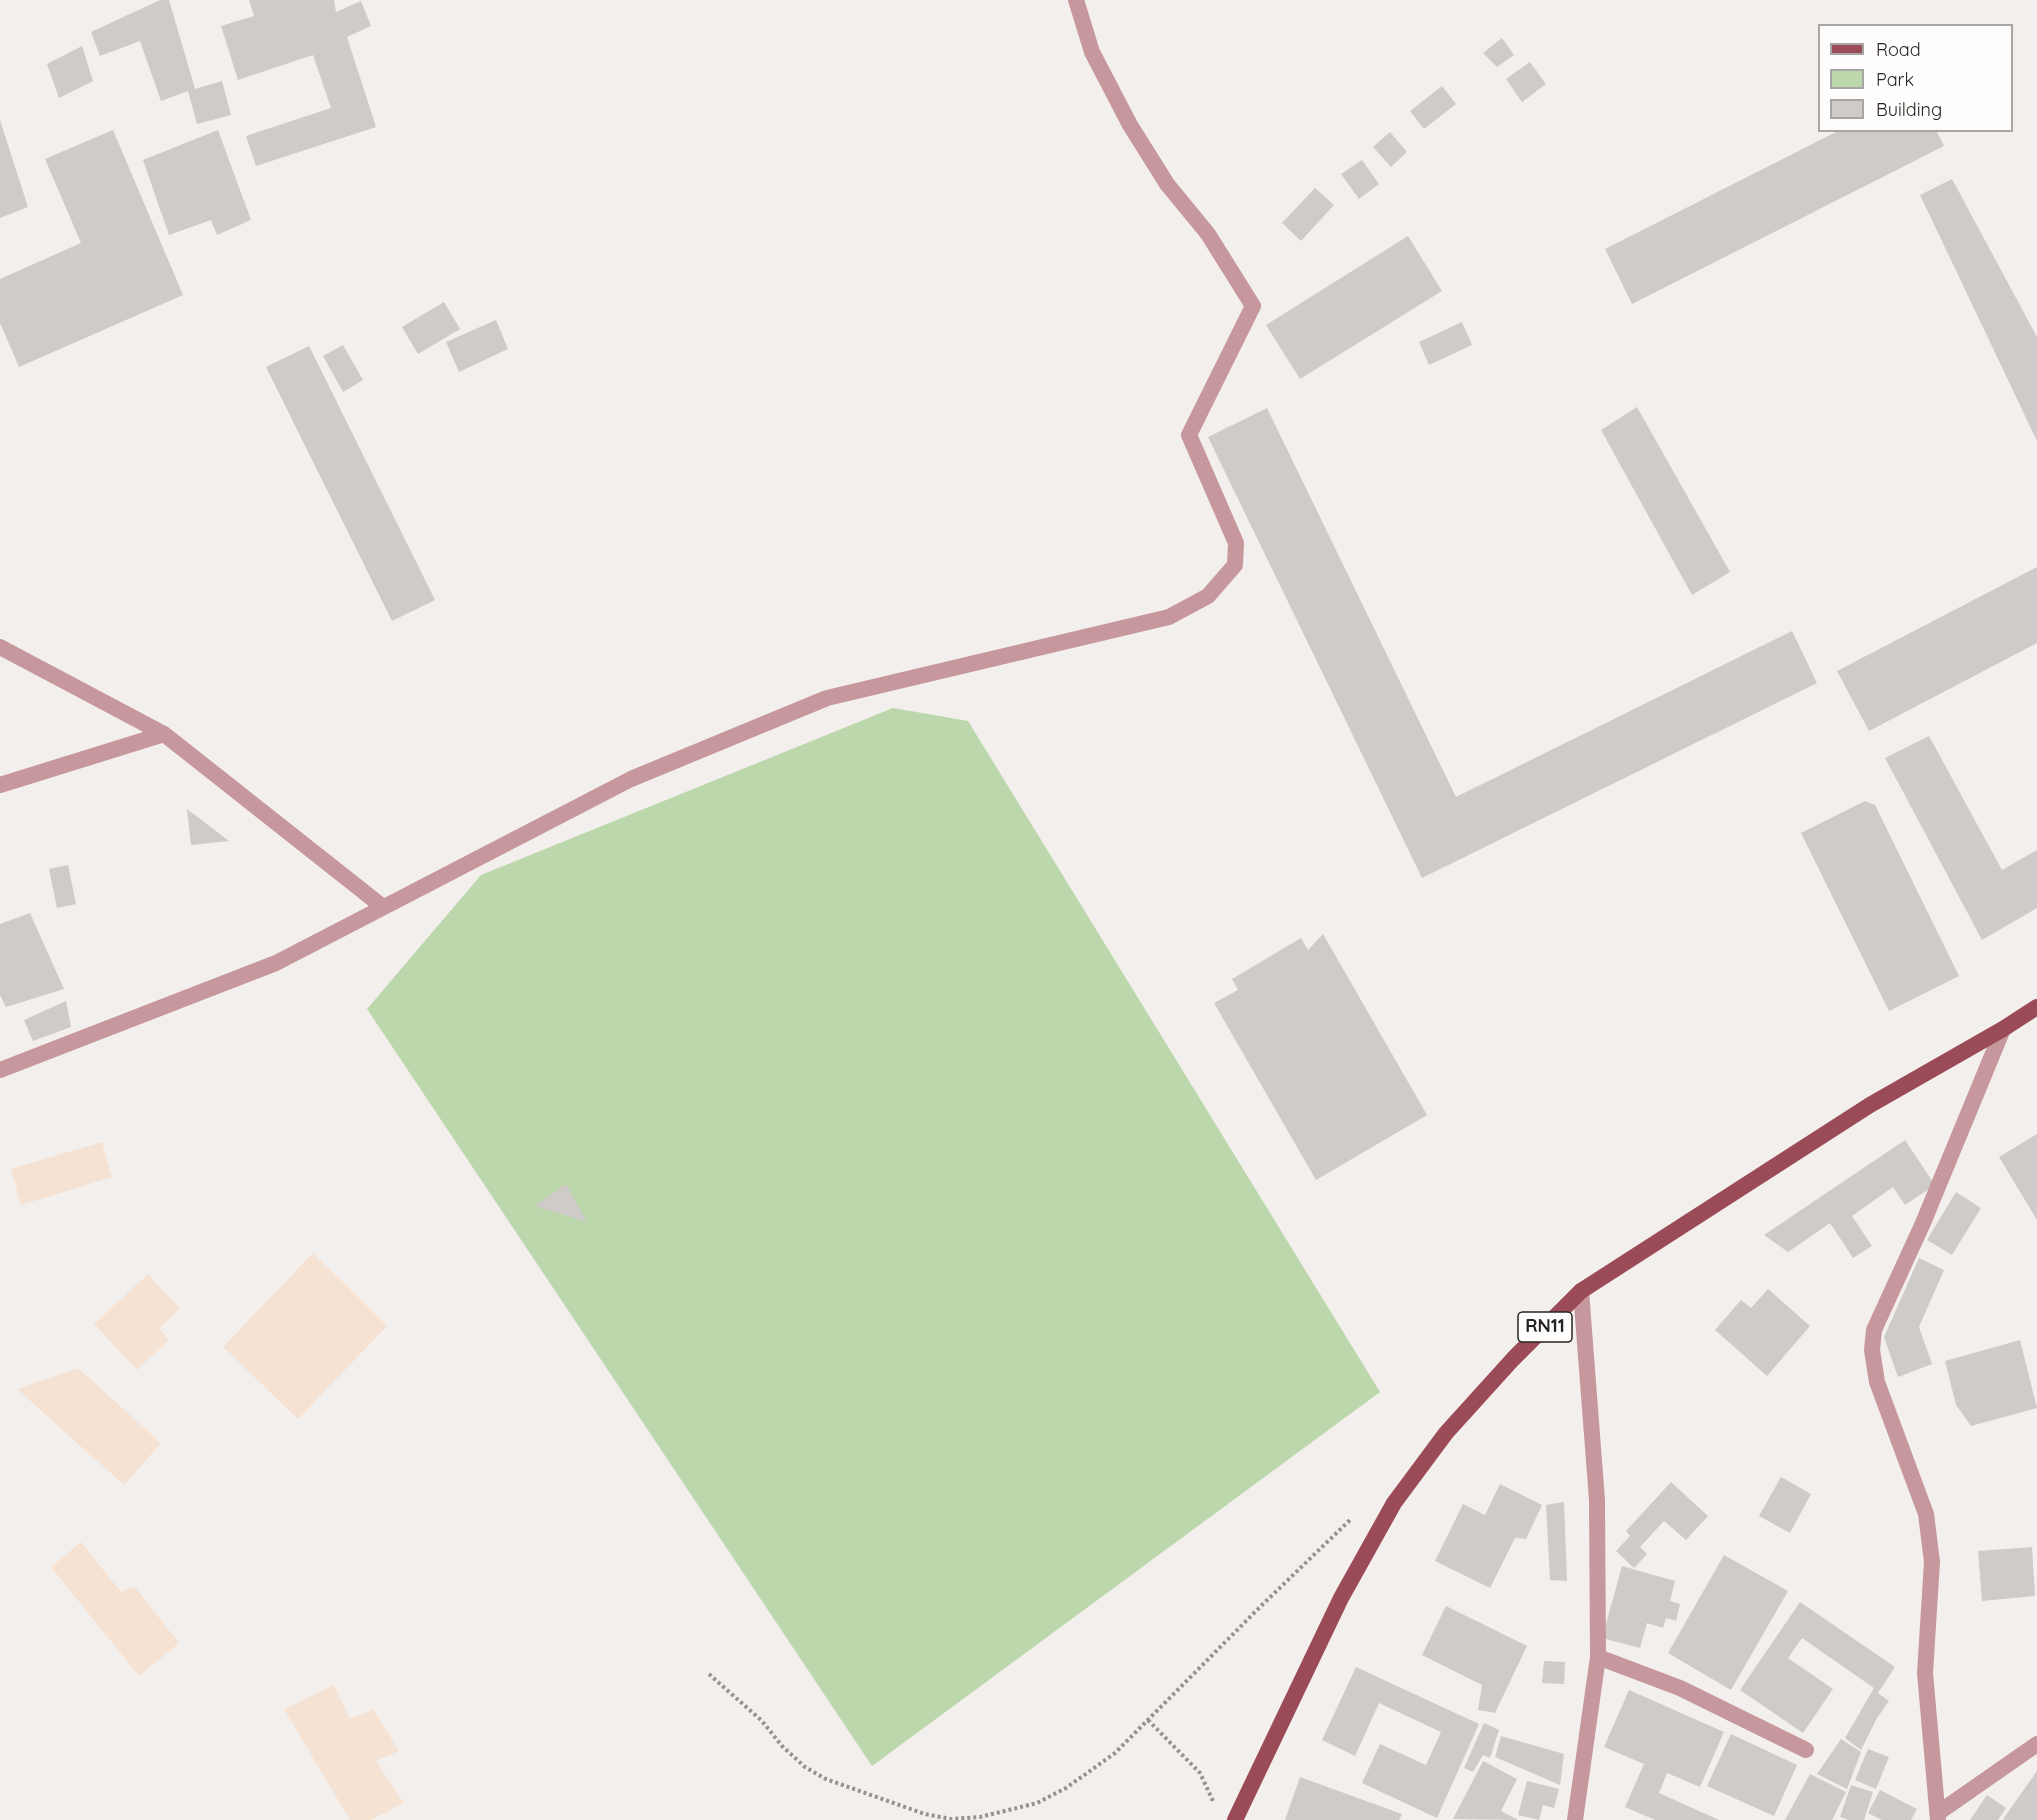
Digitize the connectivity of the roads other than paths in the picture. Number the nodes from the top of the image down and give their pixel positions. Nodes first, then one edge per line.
1 (1076, 0) edge
2 (0, 647) edge
3 (164, 734) junction
4 (0, 785) edge
5 (383, 908) junction
6 (2037, 1007) edge
7 (2003, 1029) junction
8 (0, 1070) edge
9 (1581, 1291) junction
10 (1598, 1657) junction
11 (2037, 1744) edge
12 (1806, 1750) dead end
13 (1938, 1816) edge
14 (1235, 1820) edge
15 (1575, 1820) edge

1 - 5 street
2 - 3 street
3 - 4 street
3 - 5 street
5 - 8 street
6 - 7 main road, RN11
7 - 9 main road, RN11
7 - 13 street
9 - 10 street
9 - 14 main road, RN11
10 - 12 street
10 - 15 street
11 - 13 street

